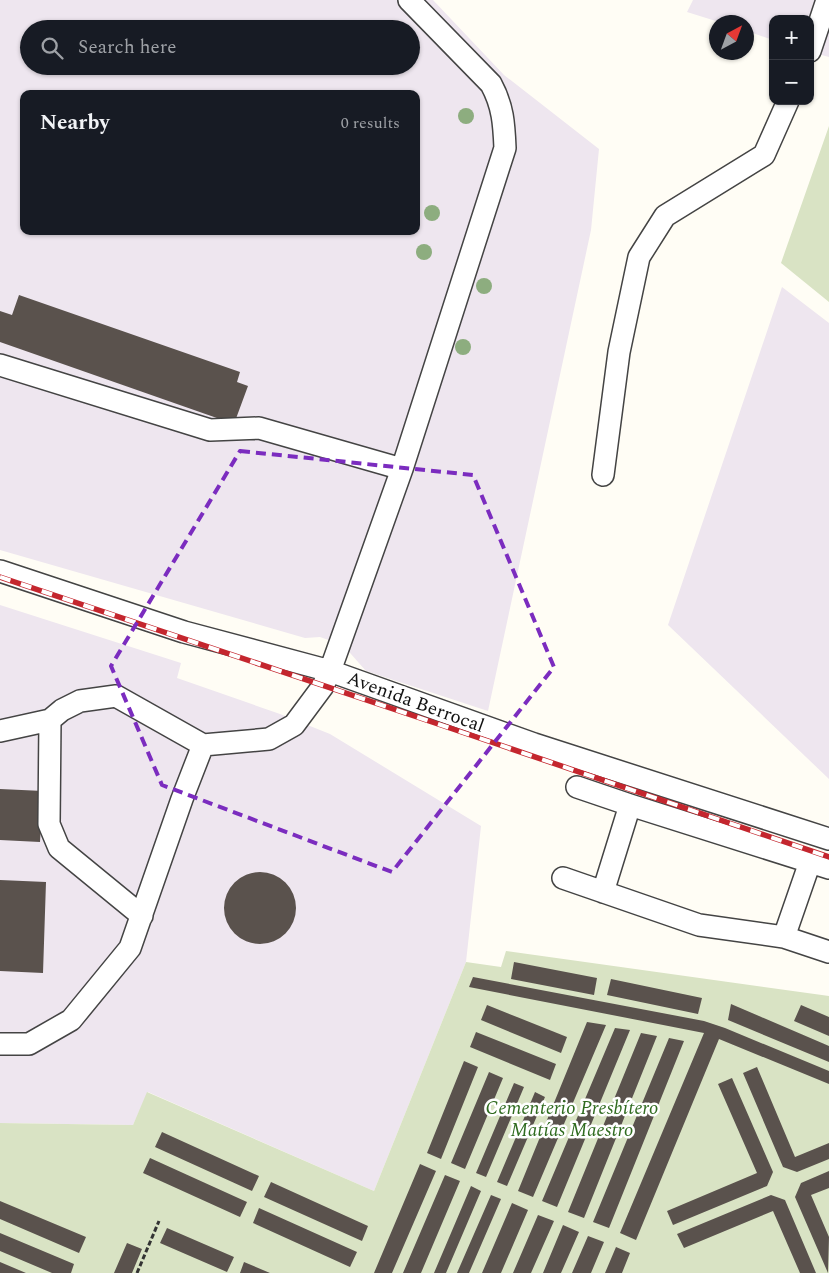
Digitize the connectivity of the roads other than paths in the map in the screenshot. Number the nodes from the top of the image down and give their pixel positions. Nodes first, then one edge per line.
1 (409, 0) edge
2 (827, 0) edge
3 (814, 39) edge
4 (786, 105) edge
5 (0, 365) edge
6 (402, 469) junction
7 (603, 474) dead end
8 (0, 571) edge
9 (330, 670) junction
10 (50, 720) junction
11 (0, 731) edge
12 (204, 744) junction
13 (577, 787) dead end
14 (630, 805) junction
15 (829, 839) edge
16 (820, 865) edge
17 (563, 878) dead end
18 (603, 892) junction
19 (142, 916) junction
20 (784, 937) junction
21 (829, 952) edge
22 (0, 1044) edge

1 - 6 street
2 - 3 street
4 - 7 street
5 - 6 street
6 - 9 street
8 - 9 street, Avenida Berrocal
9 - 12 street
9 - 15 street, Avenida Berrocal
10 - 11 street
10 - 12 street
10 - 19 street
12 - 19 street
13 - 14 street
14 - 16 street
14 - 18 street
16 - 20 street
17 - 18 street
18 - 20 street
19 - 22 street
20 - 21 street

